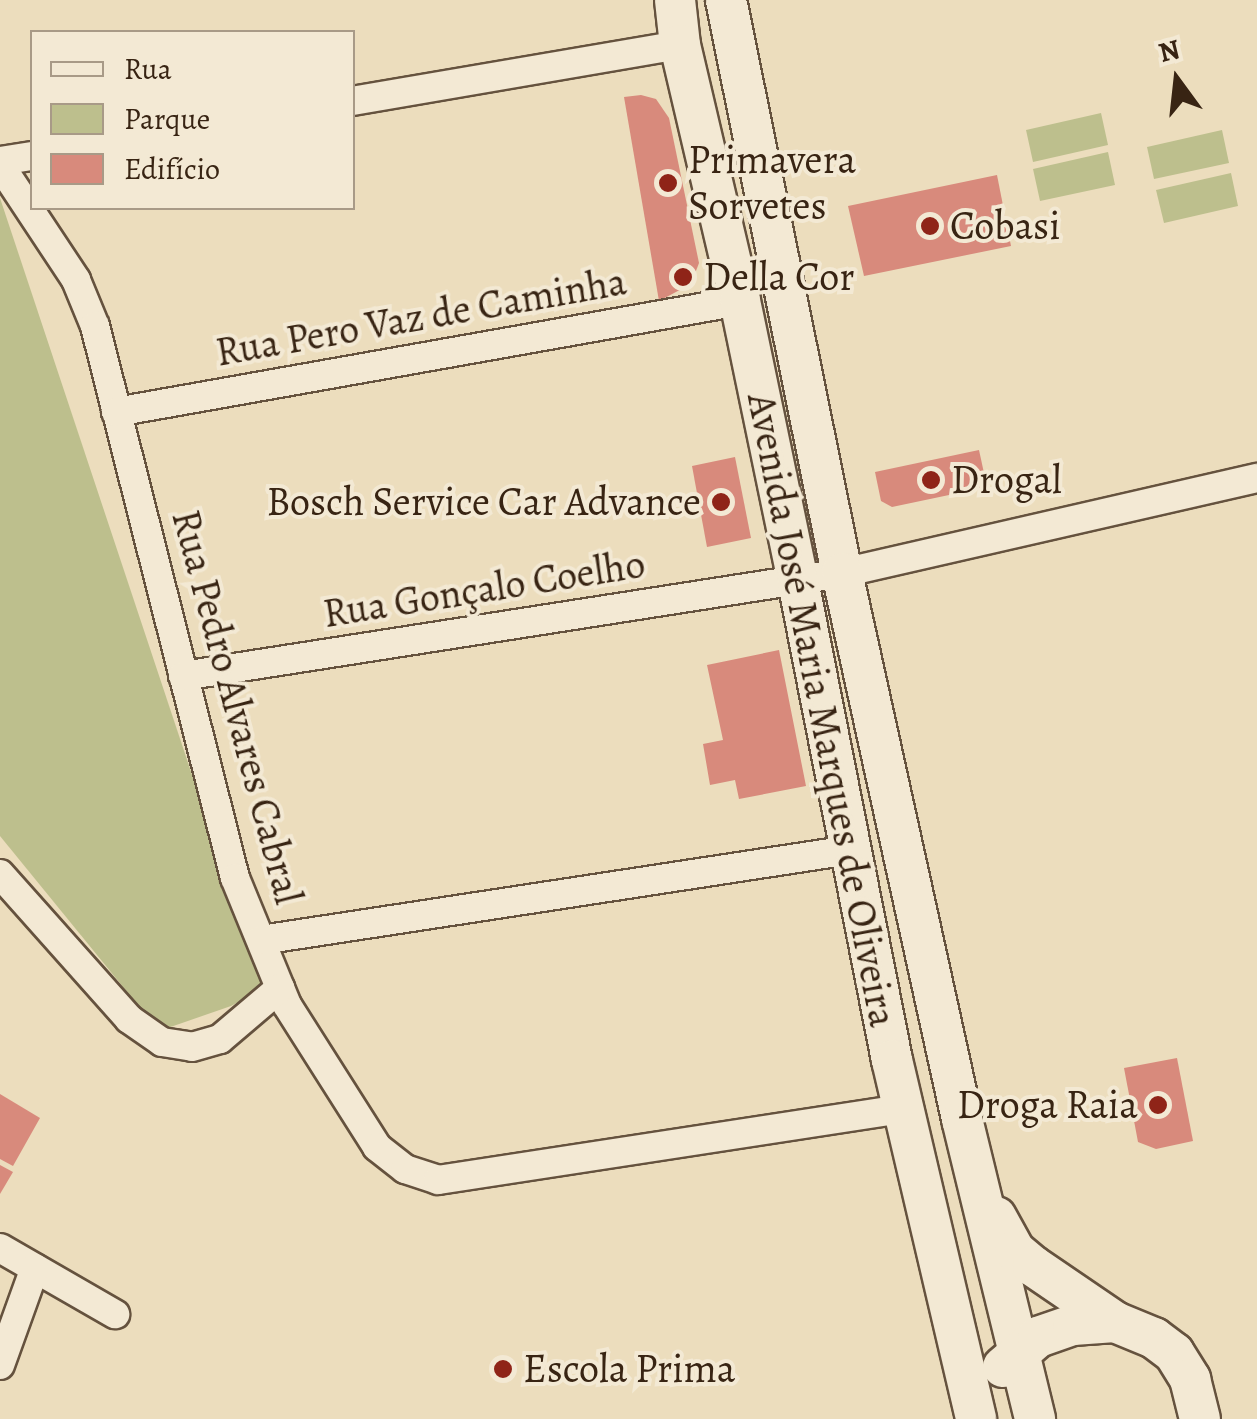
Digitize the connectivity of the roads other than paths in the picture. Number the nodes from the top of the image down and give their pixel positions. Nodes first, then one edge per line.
1 (675, 0) edge
2 (690, 0) edge
3 (728, 12) edge
4 (680, 46) junction
5 (355, 100) edge
6 (30, 156) edge
7 (0, 163) edge
8 (30, 209) edge
9 (31, 210) edge
10 (740, 301) junction
11 (116, 412) junction
12 (1257, 478) edge
13 (842, 573) junction
14 (798, 581) junction
15 (183, 676) junction
16 (850, 850) junction
17 (0, 874) edge
18 (261, 940) junction
19 (280, 988) junction
20 (906, 1108) junction
21 (979, 1179) junction
22 (0, 1248) edge
23 (34, 1268) junction
24 (115, 1314) dead end
25 (1115, 1322) junction
26 (1017, 1351) junction
27 (0, 1365) edge
28 (976, 1418) edge
29 (1035, 1419) edge
30 (1200, 1419) edge

1 - 4 main road, Avenida José Maria Marques de Oliveira
2 - 3 main road
3 - 13 main road, Avenida José Maria Marques de Oliveira
4 - 5 street
4 - 10 main road, Avenida José Maria Marques de Oliveira
6 - 7 street
7 - 8 street, Rua Pedro Alvares Cabral
9 - 11 street, Rua Pedro Alvares Cabral
10 - 11 street, Rua Pero Vaz de Caminha
10 - 14 main road, Avenida José Maria Marques de Oliveira
11 - 15 street, Rua Pedro Alvares Cabral
12 - 13 street, Rua Gonçalo Coelho
13 - 14 street, Rua Gonçalo Coelho
13 - 21 main road, Avenida José Maria Marques de Oliveira
14 - 15 street, Rua Gonçalo Coelho
14 - 16 main road, Avenida José Maria Marques de Oliveira
15 - 18 street, Rua Pedro Alvares Cabral
16 - 18 street
16 - 20 main road, Avenida José Maria Marques de Oliveira
17 - 19 street
18 - 19 street, Rua Pedro Alvares Cabral
19 - 20 street, Rua Pedro Alvares Cabral
20 - 28 main road, Avenida José Maria Marques de Oliveira
21 - 25 main road
21 - 26 main road
22 - 23 street
23 - 24 street
23 - 27 street
25 - 26 main road
25 - 30 main road
26 - 28 main road
26 - 29 main road

